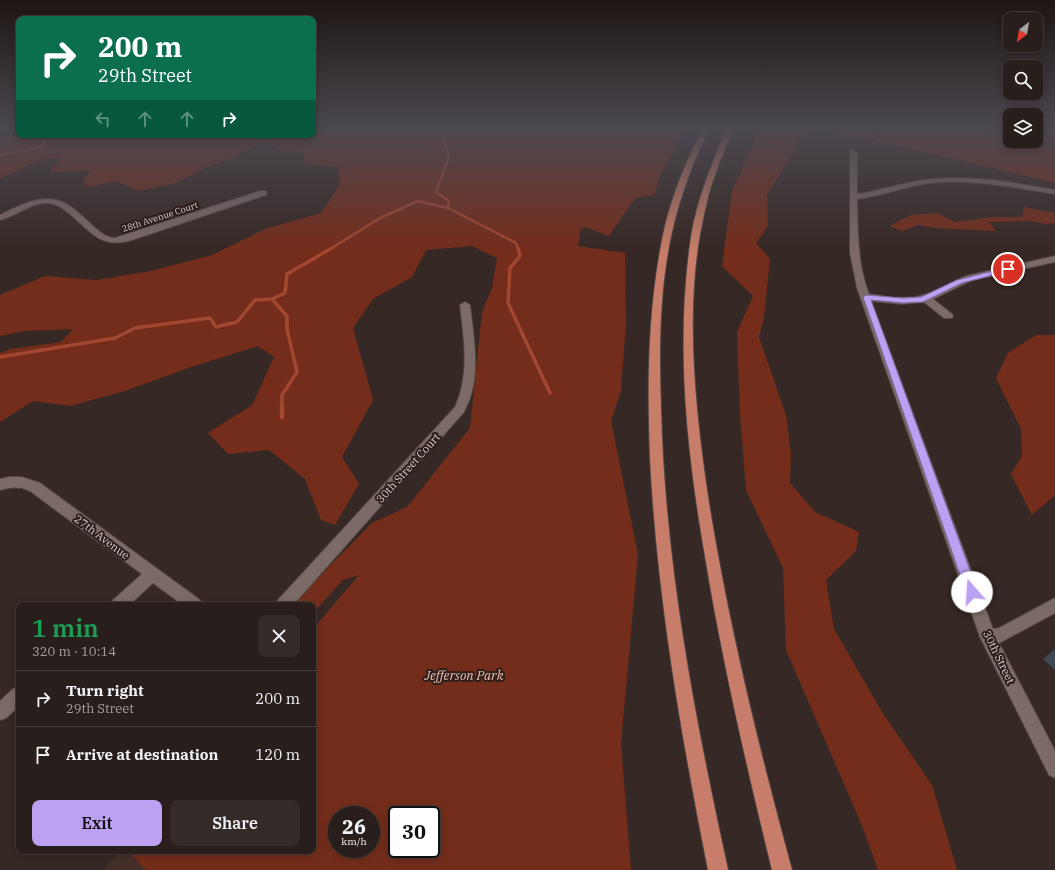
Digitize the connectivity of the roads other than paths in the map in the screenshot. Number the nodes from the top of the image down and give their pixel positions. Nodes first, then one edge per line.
1 (687, 170) edge
2 (712, 170) edge
3 (853, 170) edge
4 (1055, 192) edge
5 (263, 193) dead end
6 (853, 198) junction
7 (0, 218) edge
8 (1055, 259) edge
9 (866, 297) junction
10 (925, 298) junction
11 (464, 305) dead end
12 (948, 316) dead end
13 (3, 484) edge
14 (152, 574) junction
15 (121, 602) edge
16 (191, 602) edge
17 (286, 602) edge
18 (1055, 605) edge
19 (988, 637) junction
20 (16, 698) edge
21 (0, 712) edge
22 (1055, 769) edge
23 (718, 870) edge
24 (782, 870) edge

1 - 23 highway
2 - 24 highway
3 - 6 street
4 - 6 street
5 - 7 street, 28th Avenue Court
6 - 9 street, 30th Street
8 - 10 street
9 - 10 street
9 - 19 street, 30th Street
10 - 12 street
11 - 17 street, 30th Street Court
13 - 14 street, 27th Avenue
14 - 15 street
14 - 16 street, 27th Avenue
18 - 19 street
19 - 22 street, 30th Street
20 - 21 street

